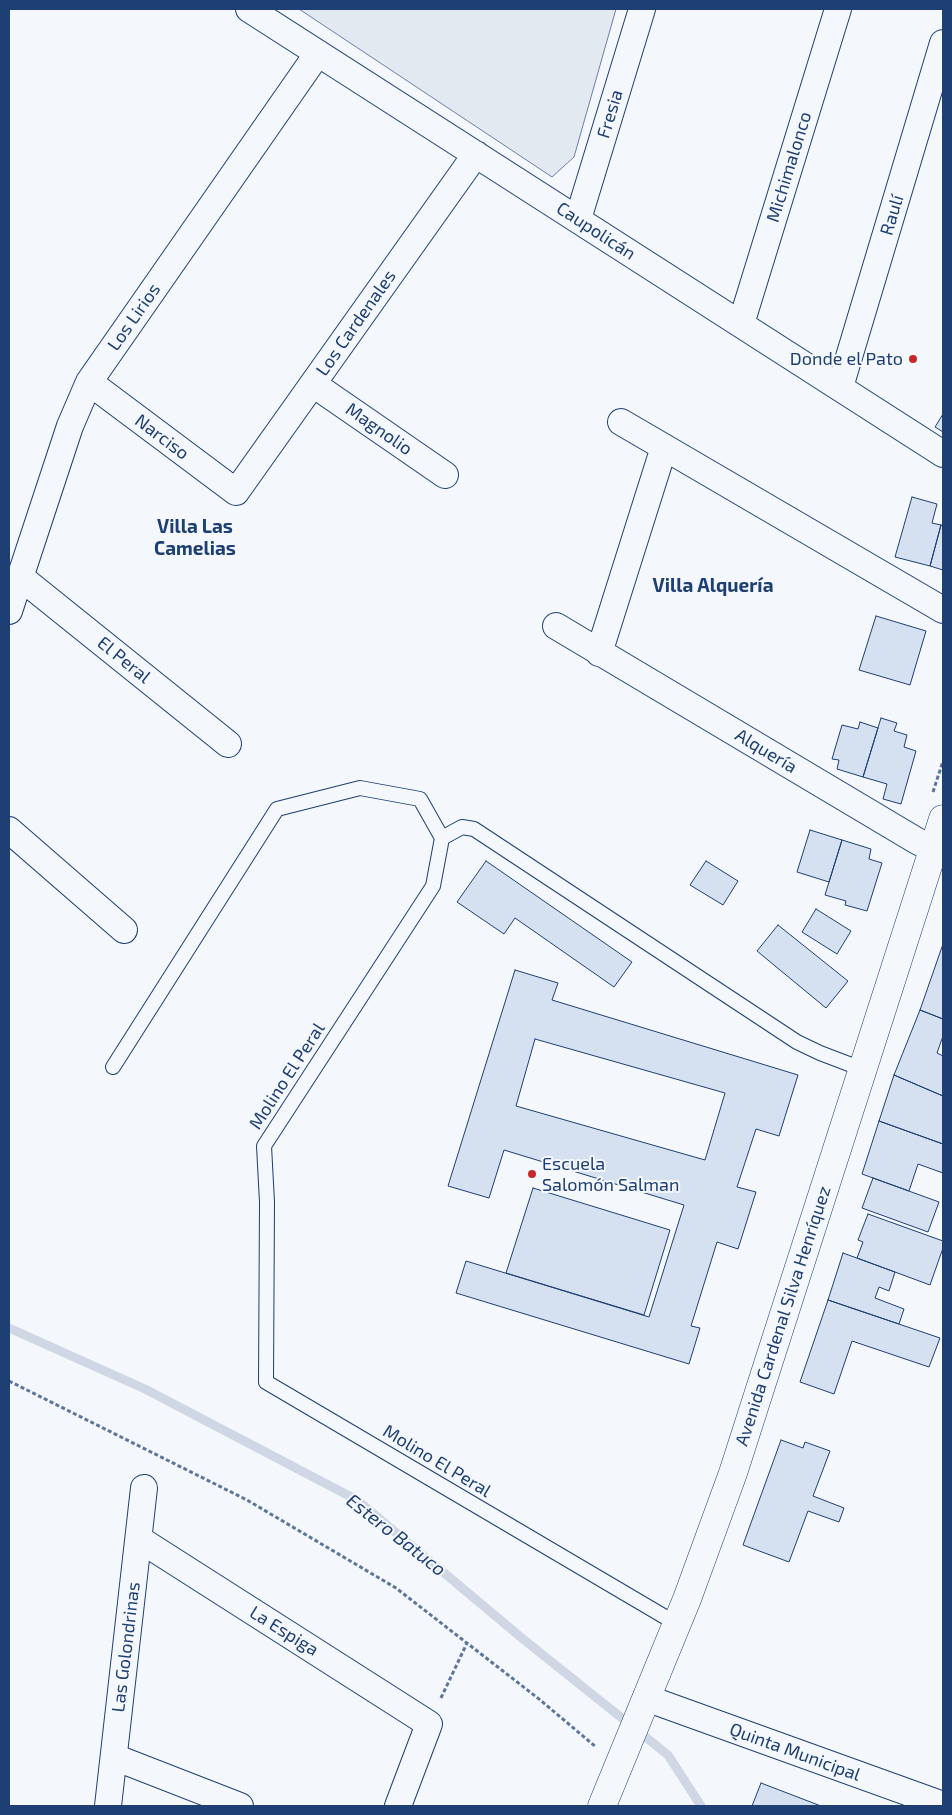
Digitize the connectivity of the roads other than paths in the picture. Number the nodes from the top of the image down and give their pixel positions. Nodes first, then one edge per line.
1 (249, 9) edge
2 (642, 9) edge
3 (838, 9) edge
4 (943, 43) edge
5 (318, 53) junction
6 (476, 154) junction
7 (578, 219) junction
8 (741, 324) junction
9 (89, 382) junction
10 (313, 384) junction
11 (840, 388) junction
12 (621, 422) dead end
13 (664, 447) junction
14 (943, 454) edge
15 (445, 475) dead end
16 (236, 492) joint
17 (19, 576) junction
18 (943, 610) edge
19 (9, 611) edge
20 (556, 626) dead end
21 (599, 653) junction
22 (228, 744) dead end
23 (943, 818) edge
24 (9, 830) edge
25 (442, 838) junction
26 (933, 848) junction
27 (124, 930) dead end
28 (113, 1067) dead end
29 (862, 1069) junction
30 (144, 1488) dead end
31 (139, 1539) junction
32 (677, 1624) junction
33 (645, 1700) junction
34 (114, 1757) junction
35 (943, 1805) edge
36 (108, 1806) edge
37 (240, 1806) edge
38 (398, 1806) edge
39 (602, 1806) edge

1 - 5 street, Caupolicán
2 - 7 street, Fresia
3 - 8 street, Michimalonco
4 - 11 street, Raulí
5 - 6 street, Caupolicán
5 - 9 street, Los Lirios
6 - 7 street, Caupolicán
6 - 10 street, Los Cardenales
7 - 8 street, Caupolicán
8 - 11 street, Caupolicán
9 - 16 street, Narciso
9 - 17 street, Los Lirios
10 - 15 street, Magnolio
10 - 16 street, Los Cardenales
11 - 14 street, Caupolicán
12 - 13 street
13 - 18 street
13 - 21 street
17 - 19 street, Los Lirios
17 - 22 street, El Peral
20 - 21 street, Alquería
21 - 26 street, Alquería
23 - 26 street, Avenida Cardenal Silva Henríquez
24 - 27 street
25 - 28 lane
25 - 29 lane
25 - 32 lane, Molino El Peral
26 - 29 street, Avenida Cardenal Silva Henríquez
29 - 32 street, Avenida Cardenal Silva Henríquez
30 - 31 street, Las Golondrinas
31 - 34 street, Las Golondrinas
31 - 38 street, La Espiga
32 - 33 street, Avenida Cardenal Silva Henríquez
33 - 35 street, Quinta Municipal
33 - 39 street, Avenida Cardenal Silva Henríquez
34 - 36 street, Las Golondrinas
34 - 37 street

